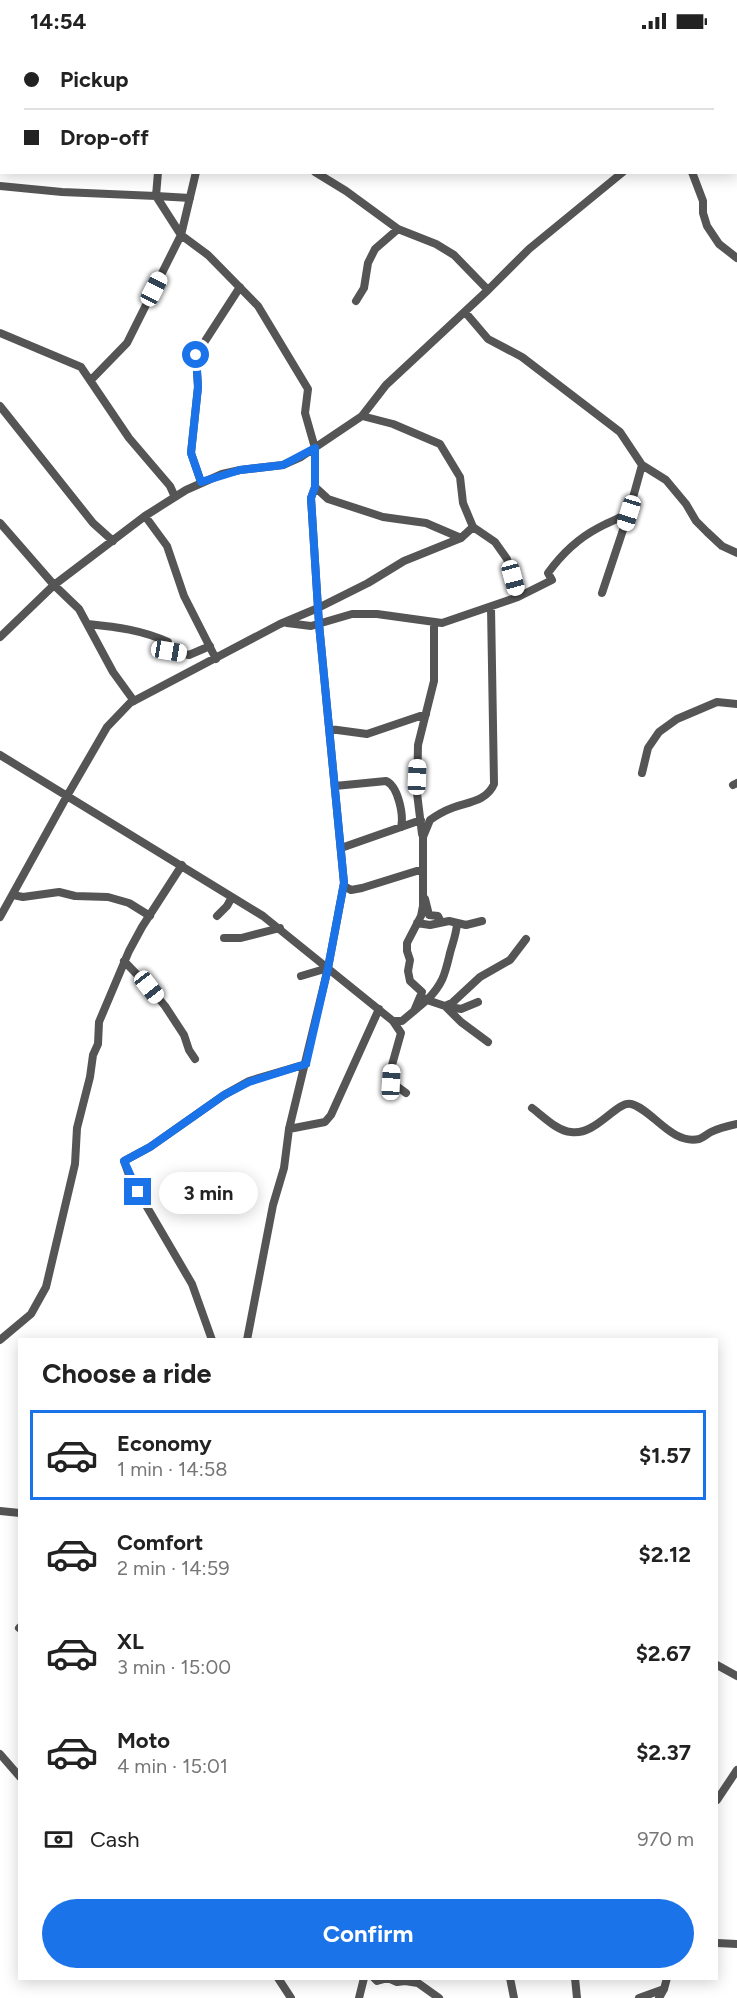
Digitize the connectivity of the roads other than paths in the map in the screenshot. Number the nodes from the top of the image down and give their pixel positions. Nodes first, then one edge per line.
1 (158, 174) edge
2 (196, 174) edge
3 (318, 174) edge
4 (621, 174) edge
5 (693, 174) edge
6 (0, 186) edge
7 (156, 196) junction
8 (190, 198) junction
9 (398, 229) junction
10 (181, 235) junction
11 (737, 258) edge
12 (240, 287) junction
13 (488, 290) junction
14 (356, 301) dead end
15 (465, 312) junction
16 (0, 333) edge
17 (91, 380) junction
18 (0, 406) edge
19 (362, 416) junction
20 (315, 448) junction
21 (642, 465) junction
22 (201, 482) junction
23 (315, 487) junction
24 (175, 497) junction
25 (629, 513) junction
26 (145, 516) junction
27 (0, 524) edge
28 (473, 527) junction
29 (461, 538) junction
30 (113, 541) junction
31 (737, 553) edge
32 (54, 585) junction
33 (602, 593) dead end
34 (518, 597) junction
35 (491, 607) junction
36 (318, 608) junction
37 (434, 622) junction
38 (88, 624) junction
39 (280, 624) junction
40 (319, 624) junction
41 (0, 637) edge
42 (210, 646) junction
43 (216, 659) junction
44 (134, 701) junction
45 (737, 704) edge
46 (426, 714) junction
47 (330, 729) junction
48 (0, 755) edge
49 (642, 773) dead end
50 (335, 786) junction
51 (67, 796) junction
52 (421, 820) junction
53 (401, 827) junction
54 (423, 837) junction
55 (341, 848) junction
56 (182, 865) junction
57 (423, 869) junction
58 (344, 886) junction
59 (12, 895) junction
60 (232, 897) junction
61 (422, 897) junction
62 (150, 916) junction
63 (217, 916) dead end
64 (0, 917) edge
65 (482, 921) dead end
66 (441, 922) junction
67 (417, 923) junction
68 (457, 924) junction
69 (280, 928) junction
70 (224, 938) dead end
71 (526, 939) dead end
72 (124, 961) junction
73 (328, 968) junction
74 (301, 976) dead end
75 (422, 992) junction
76 (428, 1000) junction
77 (478, 1002) dead end
78 (445, 1006) junction
79 (379, 1009) junction
80 (414, 1011) junction
81 (393, 1021) junction
82 (488, 1042) dead end
83 (195, 1059) dead end
84 (306, 1064) junction
85 (406, 1093) dead end
86 (532, 1108) dead end
87 (737, 1124) edge
88 (289, 1129) junction
89 (211, 1338) edge
90 (247, 1338) edge
91 (0, 1340) edge
92 (0, 1512) edge
93 (18, 1513) edge
94 (718, 1666) edge
95 (737, 1676) edge
96 (0, 1754) edge
97 (737, 1770) edge
98 (18, 1775) edge
99 (726, 1786) junction
100 (718, 1790) edge
101 (718, 1798) edge
102 (718, 1943) edge
103 (737, 1944) edge
104 (279, 1980) edge
105 (364, 1980) edge
106 (392, 1980) edge
107 (510, 1980) edge
108 (575, 1980) edge
109 (666, 1980) edge
110 (664, 1989) junction
111 (291, 1998) edge
112 (359, 1998) edge
113 (439, 1998) edge
114 (514, 1998) edge
115 (577, 1998) edge
116 (639, 1998) edge
117 (659, 1998) edge

1 - 7 street
2 - 8 street
3 - 9 street
4 - 13 street
5 - 11 street
6 - 7 street
7 - 8 street
7 - 10 street
8 - 10 street
9 - 13 street
9 - 14 street
10 - 12 street
10 - 17 street
12 - 20 street
12 - 22 street
13 - 15 street
15 - 19 street
15 - 21 street
16 - 17 street
17 - 24 street
18 - 30 street
19 - 20 street
19 - 28 street
20 - 22 street
20 - 23 street
21 - 25 street
21 - 31 street
22 - 24 street
23 - 29 street
23 - 36 street
24 - 26 street
25 - 33 street
25 - 34 street
26 - 30 street
26 - 42 street
27 - 32 street
28 - 29 street
28 - 34 street
29 - 36 street
30 - 32 street
32 - 38 street
32 - 41 street
34 - 35 street
35 - 37 street
35 - 54 street
36 - 39 street
36 - 40 street
37 - 40 street
37 - 46 street
38 - 42 street
38 - 44 street
39 - 40 street
39 - 43 street
40 - 47 street
42 - 43 street
43 - 44 street
44 - 51 street
45 - 49 street
46 - 47 street
46 - 52 street
47 - 50 street
48 - 51 street
50 - 53 street
50 - 55 street
51 - 56 street
51 - 59 street
52 - 53 street
52 - 54 street
53 - 55 street
54 - 57 street
55 - 58 street
56 - 60 street
56 - 62 street
57 - 58 street
57 - 61 street
58 - 73 street
59 - 62 street
59 - 64 street
60 - 63 street
60 - 69 street
61 - 66 street
61 - 67 street
62 - 72 street
65 - 68 street
66 - 67 street
66 - 68 street
67 - 75 street
68 - 76 street
69 - 70 street
69 - 73 street
71 - 78 street
72 - 83 street
72 - 91 street
73 - 74 street
73 - 79 street
73 - 84 street
75 - 76 street
75 - 80 street
76 - 78 street
76 - 80 street
77 - 78 street
78 - 82 street
79 - 81 street
79 - 88 street
80 - 81 street
81 - 85 street
84 - 88 street
84 - 89 street
86 - 87 street
88 - 90 street
92 - 93 street
94 - 95 street
96 - 98 street
97 - 99 street
99 - 100 street
99 - 101 street
102 - 103 street
104 - 111 street
105 - 112 street
106 - 113 street
107 - 114 street
108 - 115 street
109 - 110 street
110 - 116 street
110 - 117 street

